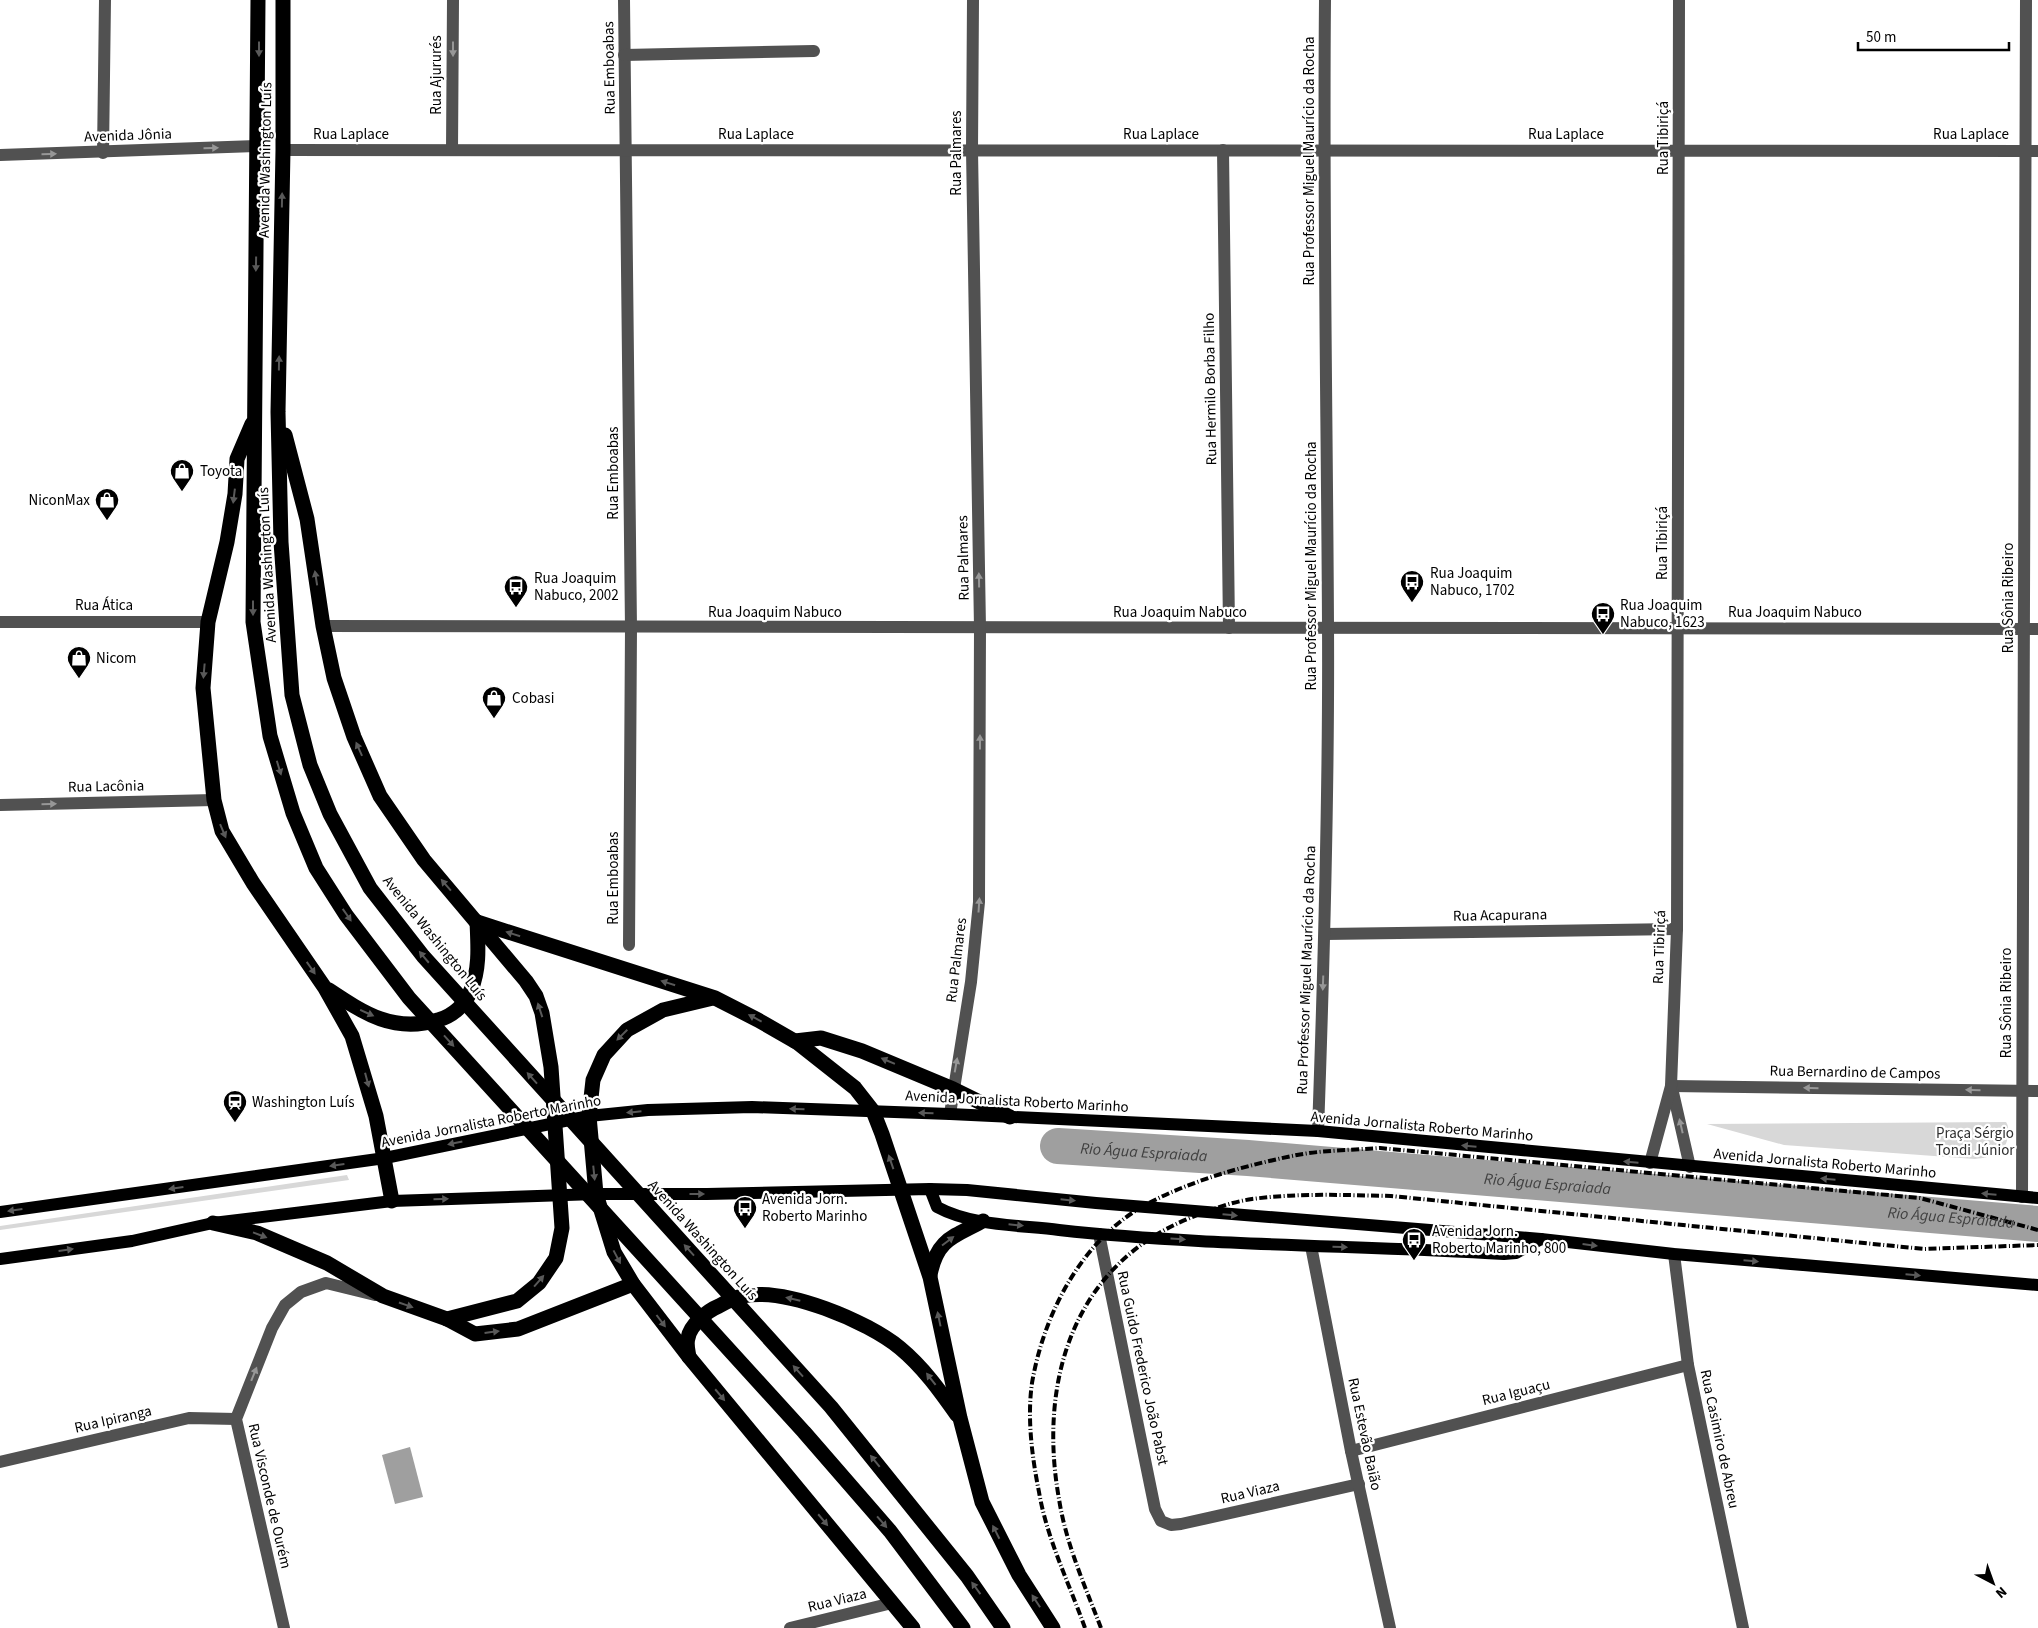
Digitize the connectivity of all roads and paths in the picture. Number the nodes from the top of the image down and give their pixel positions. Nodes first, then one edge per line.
1 (105, 0) edge
2 (258, 0) edge
3 (283, 0) edge
4 (453, 0) edge
5 (624, 0) edge
6 (973, 0) edge
7 (1325, 0) edge
8 (1679, 0) edge
9 (2026, 0) edge
10 (814, 51) dead end
11 (624, 55) junction
12 (257, 146) junction
13 (283, 150) junction
14 (452, 150) junction
15 (627, 150) junction
16 (972, 150) junction
17 (1222, 150) junction
18 (1324, 150) junction
19 (1679, 150) junction
20 (2032, 151) edge
21 (103, 153) junction
22 (0, 155) edge
23 (278, 412) junction
24 (255, 416) junction
25 (0, 622) edge
26 (208, 622) junction
27 (323, 626) junction
28 (631, 628) junction
29 (980, 628) junction
30 (1229, 628) junction
31 (1328, 628) junction
32 (1678, 628) junction
33 (2024, 629) junction
34 (2038, 629) edge
35 (214, 800) junction
36 (0, 805) edge
37 (477, 922) junction
38 (1677, 929) junction
39 (1325, 934) junction
40 (629, 945) dead end
41 (325, 988) junction
42 (714, 998) junction
43 (795, 1041) junction
44 (1671, 1086) junction
45 (953, 1089) junction
46 (2022, 1090) junction
47 (2038, 1091) edge
48 (873, 1111) junction
49 (950, 1114) junction
50 (589, 1116) junction
51 (1010, 1117) junction
52 (554, 1122) junction
53 (1318, 1131) junction
54 (386, 1158) junction
55 (1650, 1163) junction
56 (1690, 1167) junction
57 (930, 1189) junction
58 (901, 1190) junction
59 (596, 1194) junction
60 (2022, 1196) junction
61 (560, 1197) junction
62 (2038, 1198) edge
63 (392, 1201) junction
64 (0, 1212) edge
65 (983, 1221) junction
66 (213, 1223) junction
67 (1099, 1234) junction
68 (1541, 1239) junction
69 (1311, 1246) junction
70 (1674, 1254) junction
71 (0, 1259) edge
72 (930, 1277) junction
73 (633, 1284) junction
74 (2038, 1285) edge
75 (383, 1296) junction
76 (447, 1319) junction
77 (688, 1357) junction
78 (1688, 1365) junction
79 (960, 1418) junction
80 (236, 1419) junction
81 (1351, 1451) junction
82 (0, 1462) edge
83 (1359, 1484) junction
84 (1155, 1509) joint
85 (892, 1602) junction
86 (284, 1628) edge
87 (790, 1628) edge
88 (913, 1628) edge
89 (963, 1628) edge
90 (1003, 1628) edge
91 (1053, 1628) edge
92 (1390, 1628) edge
93 (1743, 1628) edge

1 - 21 street
2 -> 12 highway, Avenida Washington Luís
3 - 13 highway, Avenida Washington Luís
4 -> 14 street, Rua Ajururés
5 - 11 street, Rua Emboabas
6 - 16 street, Rua Palmares
7 - 18 street, Rua Professor Miguel Maurício da Rocha
8 - 19 street, Rua Tibiriçá
9 - 20 street, Rua Sônia Ribeiro
10 - 11 street
11 - 15 street, Rua Emboabas
21 -> 12 street, Avenida Jônia
12 -> 24 highway, Avenida Washington Luís
13 - 14 street, Rua Laplace
23 -> 13 highway, Avenida Washington Luís
14 - 15 street, Rua Laplace
15 - 16 street, Rua Laplace
15 - 28 street, Rua Emboabas
16 - 17 street, Rua Laplace
29 -> 16 street, Rua Palmares
17 - 18 street, Rua Laplace
17 - 30 street, Rua Hermilo Borba Filho
18 - 19 street, Rua Laplace
18 - 31 street, Rua Professor Miguel Maurício da Rocha
19 - 20 street, Rua Laplace
19 - 32 street, Rua Tibiriçá
20 - 33 street, Rua Sônia Ribeiro
22 -> 21 street, Avenida Jônia
27 -> 23 highway
90 -> 23 highway, Avenida Washington Luís
24 -> 26 highway
24 -> 89 highway, Avenida Washington Luís
25 - 26 street, Rua Ática
26 -> 35 highway
27 - 28 street, Rua Joaquim Nabuco
37 -> 27 highway
28 - 29 street, Rua Joaquim Nabuco
28 - 40 street, Rua Emboabas
29 - 30 street, Rua Joaquim Nabuco
45 -> 29 street, Rua Palmares
30 - 31 street, Rua Joaquim Nabuco
31 - 32 street, Rua Joaquim Nabuco
31 - 39 street, Rua Professor Miguel Maurício da Rocha
32 - 33 street, Rua Joaquim Nabuco
32 - 38 street, Rua Tibiriçá
33 - 34 street, Rua Joaquim Nabuco
33 - 46 street, Rua Sônia Ribeiro
36 -> 35 street, Rua Lacônia
35 -> 41 highway
41 -> 37 highway
42 -> 37 highway
52 -> 37 highway
38 - 39 street, Rua Acapurana
38 - 44 street, Rua Tibiriçá
39 -> 53 street, Rua Professor Miguel Maurício da Rocha
41 -> 54 highway
43 -> 42 highway
42 -> 50 highway
45 -> 43 highway
43 - 48 highway
46 -> 44 street, Rua Bernardino de Campos
44 - 55 street, Rua Tibiriçá
56 -> 44 street, Rua Tibiriçá
45 - 49 street, Rua Palmares
45 - 51 highway
46 - 47 street, Rua Bernardino de Campos
46 - 60 street, Rua Sônia Ribeiro
49 -> 48 main road, Avenida Jornalista Roberto Marinho
48 -> 50 main road, Avenida Jornalista Roberto Marinho
58 -> 48 highway
49 - 51 main road, Avenida Jornalista Roberto Marinho
50 - 52 main road, Avenida Jornalista Roberto Marinho
50 -> 59 highway
51 - 53 main road, Avenida Jornalista Roberto Marinho
52 -> 54 main road, Avenida Jornalista Roberto Marinho
52 - 61 highway
55 -> 53 main road, Avenida Jornalista Roberto Marinho
54 - 63 highway
54 -> 64 main road, Avenida Jornalista Roberto Marinho
55 - 56 main road, Avenida Jornalista Roberto Marinho
60 -> 56 main road, Avenida Jornalista Roberto Marinho
57 - 58 main road
57 - 65 main road
57 -> 68 main road
59 -> 58 main road
58 - 72 highway
59 - 61 main road
59 -> 73 highway
60 - 62 main road, Avenida Jornalista Roberto Marinho
63 -> 61 main road
76 -> 61 highway
63 - 66 main road
65 -> 67 main road
72 -> 65 highway
71 -> 66 main road
66 -> 75 highway
67 -> 69 main road
67 - 84 street, Rua Guido Frederico João Pabst
69 -> 68 main road
68 -> 70 main road
69 - 81 street, Rua Estevão Baião
70 -> 74 main road
70 - 78 street, Rua Casimiro de Abreu
79 -> 72 highway
76 -> 73 highway
73 -> 77 highway
75 -> 76 highway
80 -> 75 street, Rua Visconde de Ourém
79 -> 77 highway
77 -> 85 highway
78 - 81 street, Rua Iguaçu
78 - 93 street, Rua Casimiro de Abreu
91 -> 79 highway
80 - 82 street, Rua Ipiranga
80 - 86 street, Rua Visconde de Ourém
81 - 83 street, Rua Estevão Baião
83 - 84 street, Rua Viaza
83 - 92 street, Rua Estevão Baião
85 - 87 street, Rua Viaza
85 - 88 highway

